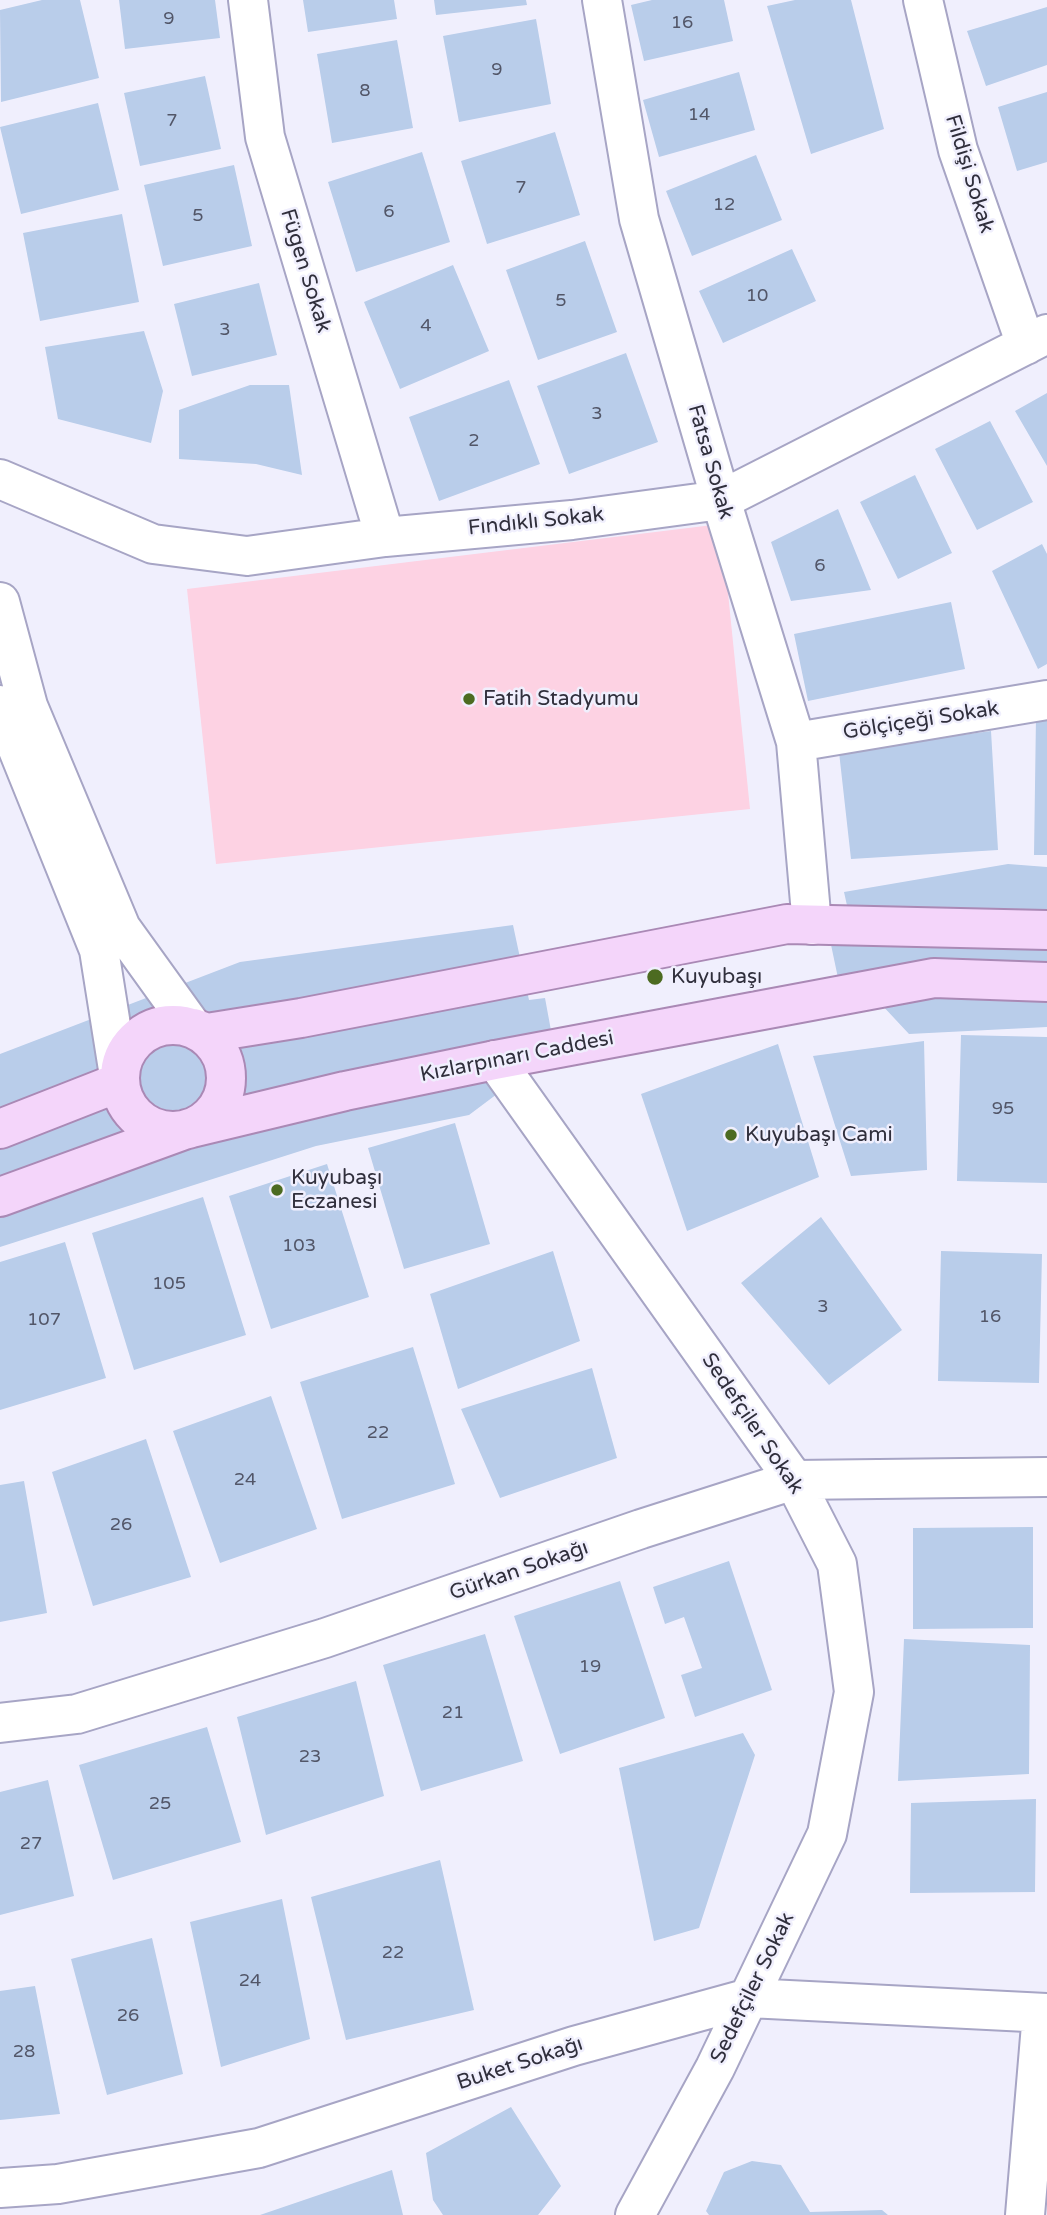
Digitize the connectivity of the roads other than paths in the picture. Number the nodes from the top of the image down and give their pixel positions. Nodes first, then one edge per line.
1 (248, 0) edge
2 (602, 0) edge
3 (923, 0) edge
4 (1037, 339) edge
5 (0, 479) edge
6 (721, 500) junction
7 (385, 537) junction
8 (0, 602) edge
9 (1047, 700) edge
10 (0, 705) edge
11 (796, 741) junction
12 (812, 925) junction
13 (1047, 930) edge
14 (1047, 982) edge
15 (193, 1028) junction
16 (495, 1060) junction
17 (120, 1083) junction
18 (0, 1129) edge
19 (187, 1129) junction
20 (0, 1197) edge
21 (1047, 1477) edge
22 (794, 1479) junction
23 (0, 1723) edge
24 (749, 1998) junction
25 (1044, 2013) edge
26 (0, 2188) edge
27 (635, 2215) edge
28 (1025, 2215) edge

1 - 7 street, Fügen Sokak
2 - 6 street, Fatsa Sokak
3 - 4 street, Fildişi Sokak
4 - 6 street, Fındıklı Sokak
5 - 7 street, Fındıklı Sokak
6 - 7 street, Fındıklı Sokak
6 - 11 street, Fatsa Sokak
8 - 15 street
9 - 11 street, Gölçiçeği Sokak
10 - 17 street
11 - 12 street, Fatsa Sokak
12 - 13 main road
12 - 15 main road
14 - 16 main road, Kızlarpınarı Caddesi
15 - 17 main road
15 - 19 main road
16 - 19 main road, Kızlarpınarı Caddesi
16 - 22 street, Sedefçiler Sokak
17 - 18 main road
17 - 19 main road
19 - 20 main road, Kızlarpınarı Caddesi
21 - 22 street, Gürkan Sokağı
22 - 23 street, Gürkan Sokağı
22 - 24 street, Sedefçiler Sokak
24 - 25 street, Buket Sokağı
24 - 26 street, Buket Sokağı
24 - 27 street, Sedefçiler Sokak
25 - 28 street

